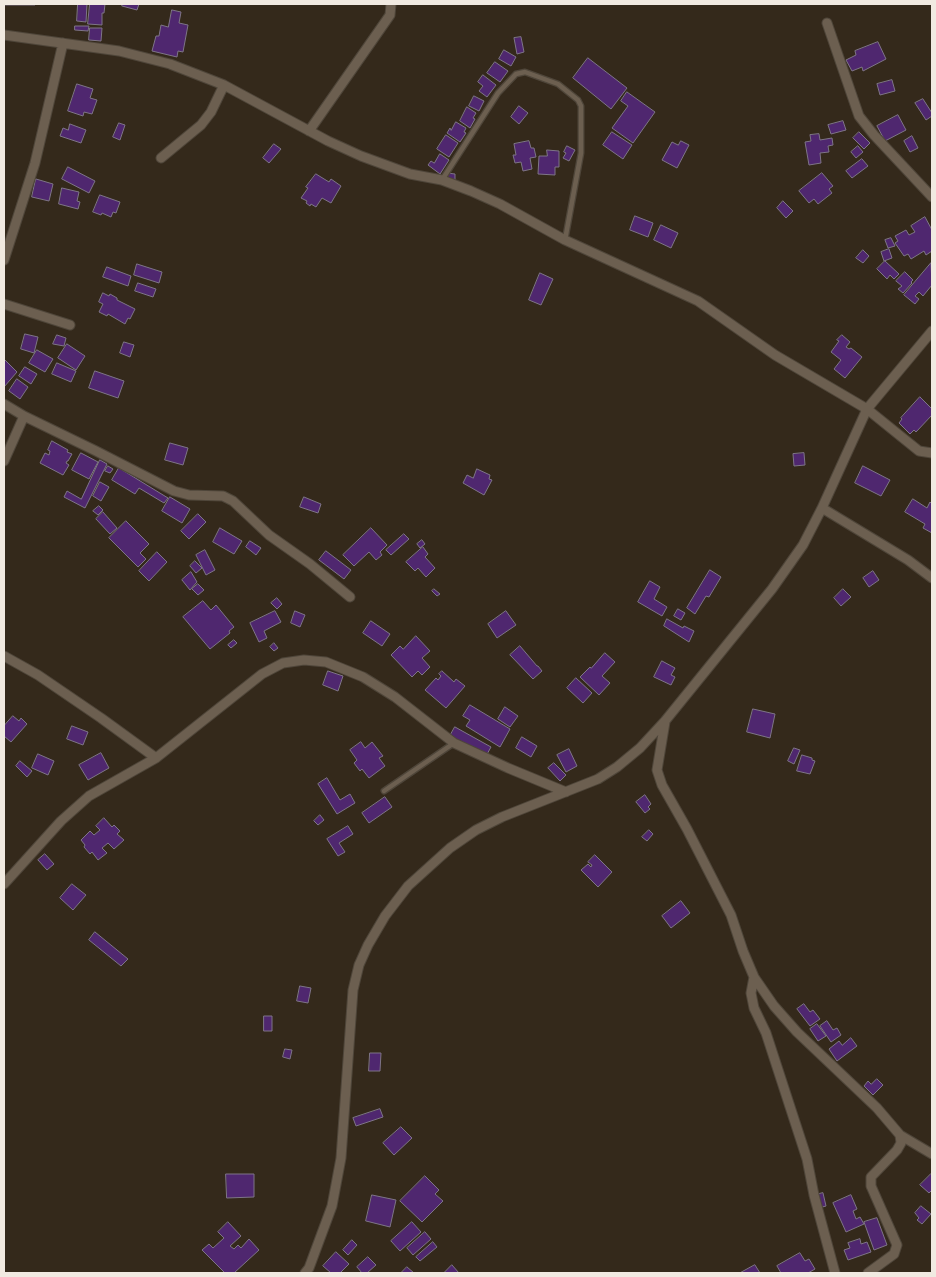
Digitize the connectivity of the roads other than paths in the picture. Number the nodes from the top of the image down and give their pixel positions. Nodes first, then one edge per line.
1 (391, 4) edge
2 (827, 24) dead end
3 (4, 35) edge
4 (63, 43) junction
5 (224, 85) junction
6 (309, 131) junction
7 (162, 158) dead end
8 (442, 180) junction
9 (932, 197) edge
10 (565, 240) junction
11 (4, 260) edge
12 (4, 304) edge
13 (70, 325) dead end
14 (932, 331) edge
15 (4, 404) edge
16 (867, 409) junction
17 (24, 416) junction
18 (932, 453) edge
19 (4, 461) edge
20 (822, 508) junction
21 (932, 578) edge
22 (350, 597) dead end
23 (4, 656) edge
24 (665, 721) junction
25 (454, 743) junction
26 (156, 758) junction
27 (384, 791) dead end
28 (566, 792) junction
29 (4, 884) edge
30 (754, 977) junction
31 (900, 1135) junction
32 (932, 1154) edge
33 (309, 1272) edge
34 (835, 1273) edge
35 (868, 1273) edge

1 - 6 street
2 - 9 street
3 - 4 street
4 - 5 street
4 - 11 street
5 - 6 street
5 - 7 street
6 - 8 street
8 - 10 street
8 - 10 lane
10 - 16 street
12 - 13 street
14 - 16 street
15 - 17 street
16 - 18 street
16 - 20 street
17 - 19 street
17 - 22 street
20 - 21 street
20 - 24 street
23 - 26 street
24 - 28 street
24 - 30 street
25 - 26 street
25 - 27 lane
25 - 28 street
26 - 29 street
28 - 33 street
30 - 31 street
30 - 34 street
31 - 32 street
31 - 35 street

